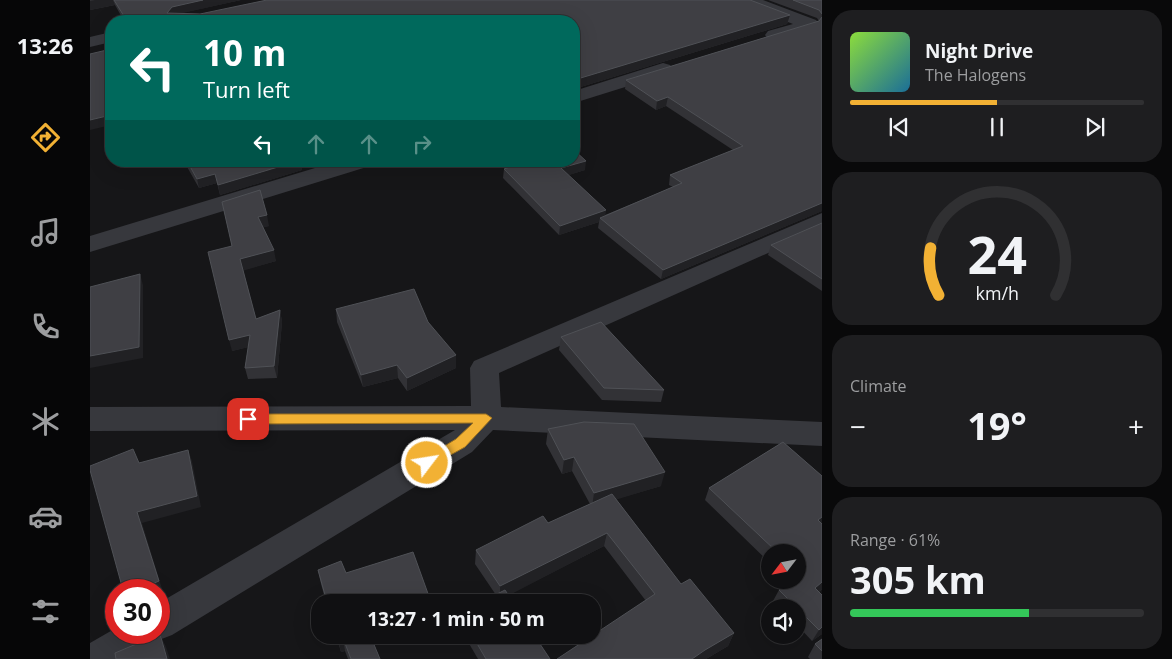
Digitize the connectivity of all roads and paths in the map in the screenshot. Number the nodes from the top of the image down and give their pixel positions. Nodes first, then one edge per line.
1 (748, 0) edge
2 (816, 27) edge
3 (105, 38) edge
4 (90, 42) edge
5 (753, 42) edge
6 (678, 65) edge
7 (580, 94) edge
8 (342, 167) edge
9 (822, 220) edge
10 (90, 244) edge
11 (486, 418) junction
12 (90, 419) edge
13 (822, 434) edge
14 (170, 616) edge
15 (124, 644) edge
16 (99, 659) edge

1 - 2 street
2 - 5 street
3 - 4 street
6 - 7 street
8 - 10 street
9 - 11 street
11 - 12 street
11 - 13 street
11 - 14 street
15 - 16 street

